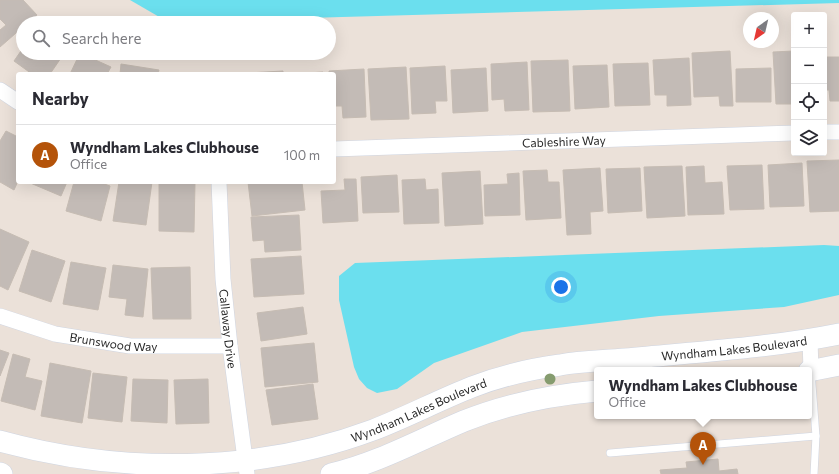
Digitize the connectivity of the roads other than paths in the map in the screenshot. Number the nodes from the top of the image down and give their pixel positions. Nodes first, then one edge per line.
1 (0, 90) edge
2 (16, 101) edge
3 (827, 132) edge
4 (839, 132) edge
5 (791, 133) edge
6 (336, 149) edge
7 (219, 184) edge
8 (0, 316) edge
9 (839, 334) edge
10 (810, 340) junction
11 (230, 346) junction
12 (839, 365) edge
13 (810, 367) edge
14 (812, 370) edge
15 (594, 390) edge
16 (812, 392) edge
17 (816, 436) junction
18 (0, 441) edge
19 (610, 453) dead end
20 (246, 468) edge
21 (331, 474) edge
22 (814, 474) edge

1 - 2 street
3 - 4 street
5 - 6 street, Cableshire Way
7 - 11 street, Callaway Drive
8 - 11 street, Brunswood Way
9 - 10 street, Wyndham Lakes Boulevard
10 - 13 street
10 - 20 street, Wyndham Lakes Boulevard
11 - 20 street, Callaway Drive
12 - 14 street
15 - 21 street
16 - 17 lane
17 - 19 lane
17 - 22 lane
18 - 20 street, Wyndham Lakes Boulevard

